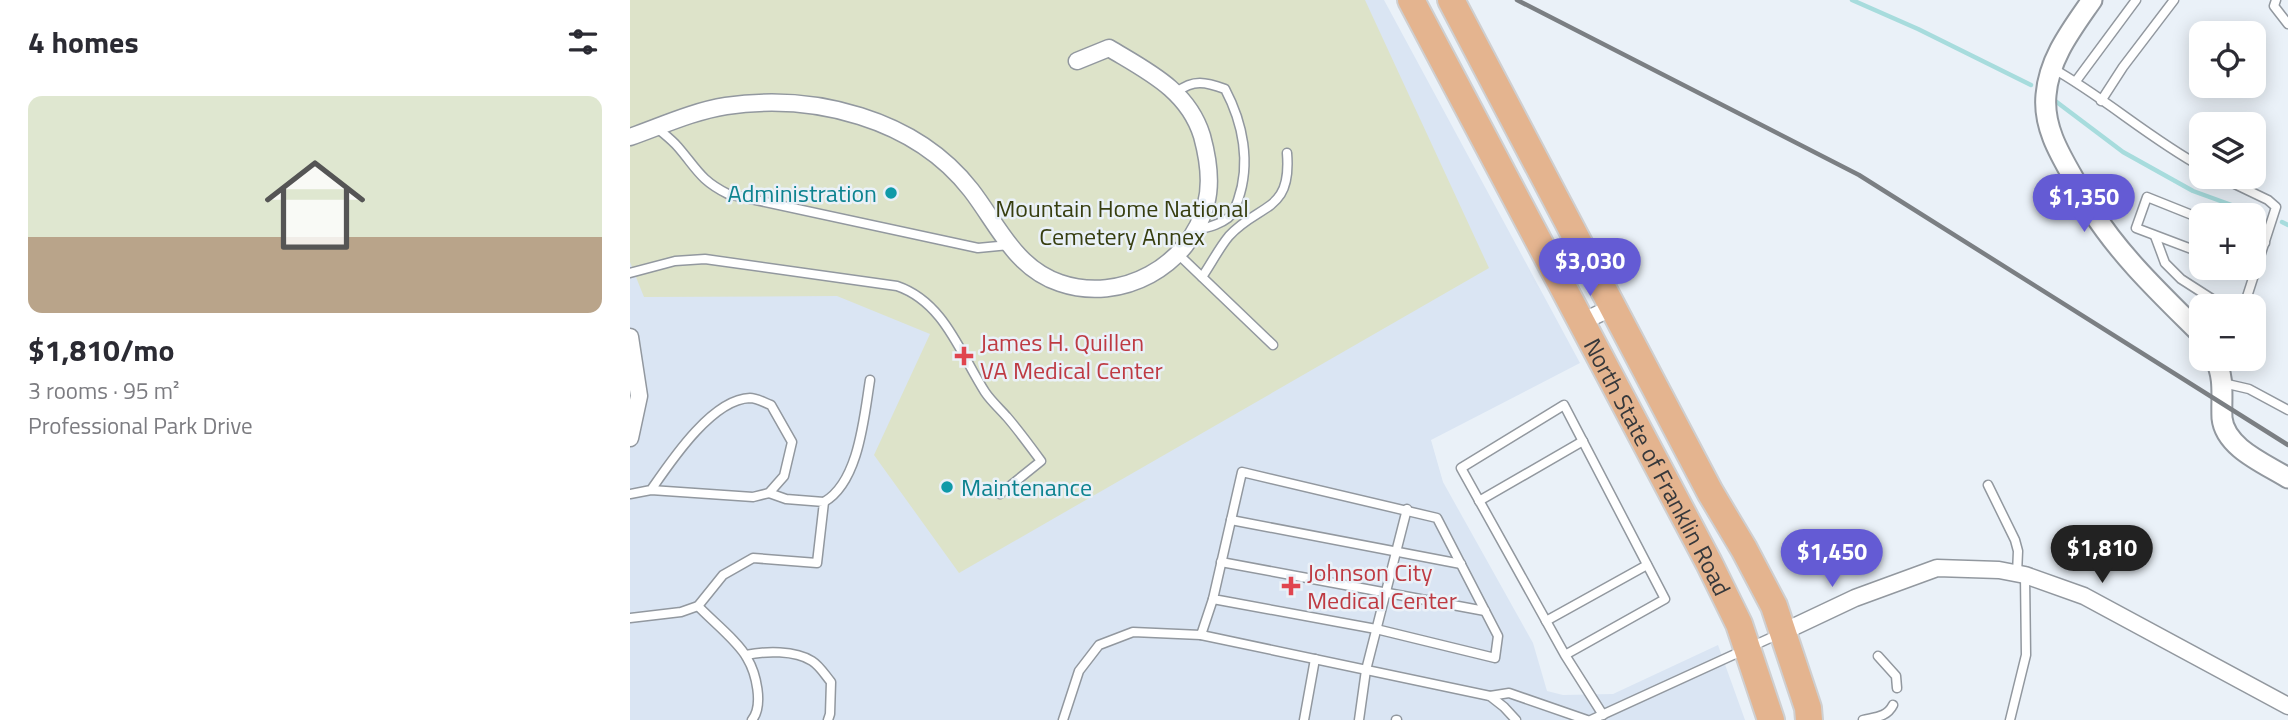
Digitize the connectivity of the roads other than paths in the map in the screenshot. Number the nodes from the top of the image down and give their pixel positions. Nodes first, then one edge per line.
1 (1451, 0) edge
2 (2092, 0) edge
3 (2137, 0) edge
4 (2174, 0) edge
5 (2276, 0) edge
6 (1416, 8) edge
7 (2288, 24) edge
8 (1077, 61) dead end
9 (2052, 68) junction
10 (2076, 81) junction
11 (1177, 92) junction
12 (2101, 101) junction
13 (657, 128) junction
14 (630, 137) edge
15 (1287, 153) dead end
16 (2189, 159) edge
17 (2244, 189) edge
18 (2189, 214) edge
19 (1194, 231) junction
20 (2155, 236) junction
21 (2266, 240) edge
22 (1009, 245) junction
23 (2189, 248) edge
24 (1178, 254) junction
25 (630, 272) edge
26 (1202, 277) junction
27 (2204, 294) edge
28 (1613, 307) junction
29 (1582, 322) junction
30 (2189, 322) edge
31 (630, 337) edge
32 (1273, 345) dead end
33 (2219, 371) edge
34 (870, 380) dead end
35 (2223, 383) junction
36 (2288, 410) edge
37 (630, 438) edge
38 (1583, 440) junction
39 (2288, 478) edge
40 (1988, 485) dead end
41 (651, 490) junction
42 (630, 494) edge
43 (769, 494) junction
44 (1000, 494) dead end
45 (1479, 501) junction
46 (824, 502) junction
47 (1407, 509) junction
48 (1231, 520) junction
49 (1396, 551) junction
50 (1221, 562) junction
51 (1461, 564) junction
52 (1647, 565) junction
53 (2021, 575) junction
54 (1386, 592) junction
55 (1213, 599) junction
56 (698, 606) junction
57 (1485, 611) junction
58 (630, 618) edge
59 (1546, 621) junction
60 (1376, 629) junction
61 (1783, 632) junction
62 (1202, 635) junction
63 (1748, 648) junction
64 (746, 655) junction
65 (1565, 655) junction
66 (1878, 656) dead end
67 (1315, 659) junction
68 (1366, 670) junction
69 (1897, 688) dead end
70 (1490, 696) junction
71 (1893, 705) dead end
72 (2288, 706) edge
73 (1603, 715) junction
74 (751, 720) edge
75 (828, 720) edge
76 (1063, 720) edge
77 (1304, 720) edge
78 (1359, 720) edge
79 (1516, 720) edge
80 (1589, 720) edge
81 (1771, 720) edge
82 (1809, 720) edge
83 (1863, 720) edge
84 (2010, 720) edge

1 - 28 highway, North State of Franklin Road
2 - 9 street
3 - 10 lane
4 - 12 lane
5 - 7 lane
6 - 29 highway, North State of Franklin Road
8 - 11 street
9 - 10 lane
9 - 30 street
10 - 12 lane
11 - 19 street
11 - 19 lane
12 - 16 lane
13 - 14 street
13 - 22 lane
13 - 22 street
15 - 26 lane
17 - 21 lane
18 - 20 lane
19 - 24 street
20 - 23 lane
20 - 27 lane
22 - 24 street
24 - 26 lane
25 - 44 lane
26 - 32 lane
28 - 29 street
28 - 61 highway, North State of Franklin Road
29 - 63 highway, North State of Franklin Road
31 - 37 street
33 - 35 street
34 - 46 lane
35 - 36 lane
35 - 39 street
38 - 45 lane
38 - 45 lane
38 - 52 lane
40 - 53 lane
41 - 42 lane
41 - 43 lane
41 - 43 lane
43 - 46 lane
45 - 59 lane
46 - 56 lane
47 - 48 lane
47 - 49 lane
47 - 51 lane
48 - 49 lane
48 - 50 lane
49 - 51 lane
49 - 54 lane
50 - 54 lane
50 - 55 lane
51 - 57 lane
52 - 59 lane
52 - 65 lane
53 - 61 street
53 - 72 street
53 - 84 lane
54 - 57 lane
54 - 60 lane
55 - 60 lane
55 - 62 lane
56 - 58 lane
56 - 64 lane
57 - 60 lane
59 - 65 lane
60 - 68 lane
61 - 63 lane
61 - 82 highway, North State of Franklin Road
62 - 67 lane
62 - 76 lane
63 - 73 lane
63 - 81 highway, North State of Franklin Road
64 - 74 lane
64 - 75 lane
65 - 73 lane
66 - 69 lane
67 - 68 lane
67 - 77 lane
68 - 70 lane
68 - 78 lane
70 - 79 lane
70 - 80 lane
71 - 83 lane
73 - 80 lane

